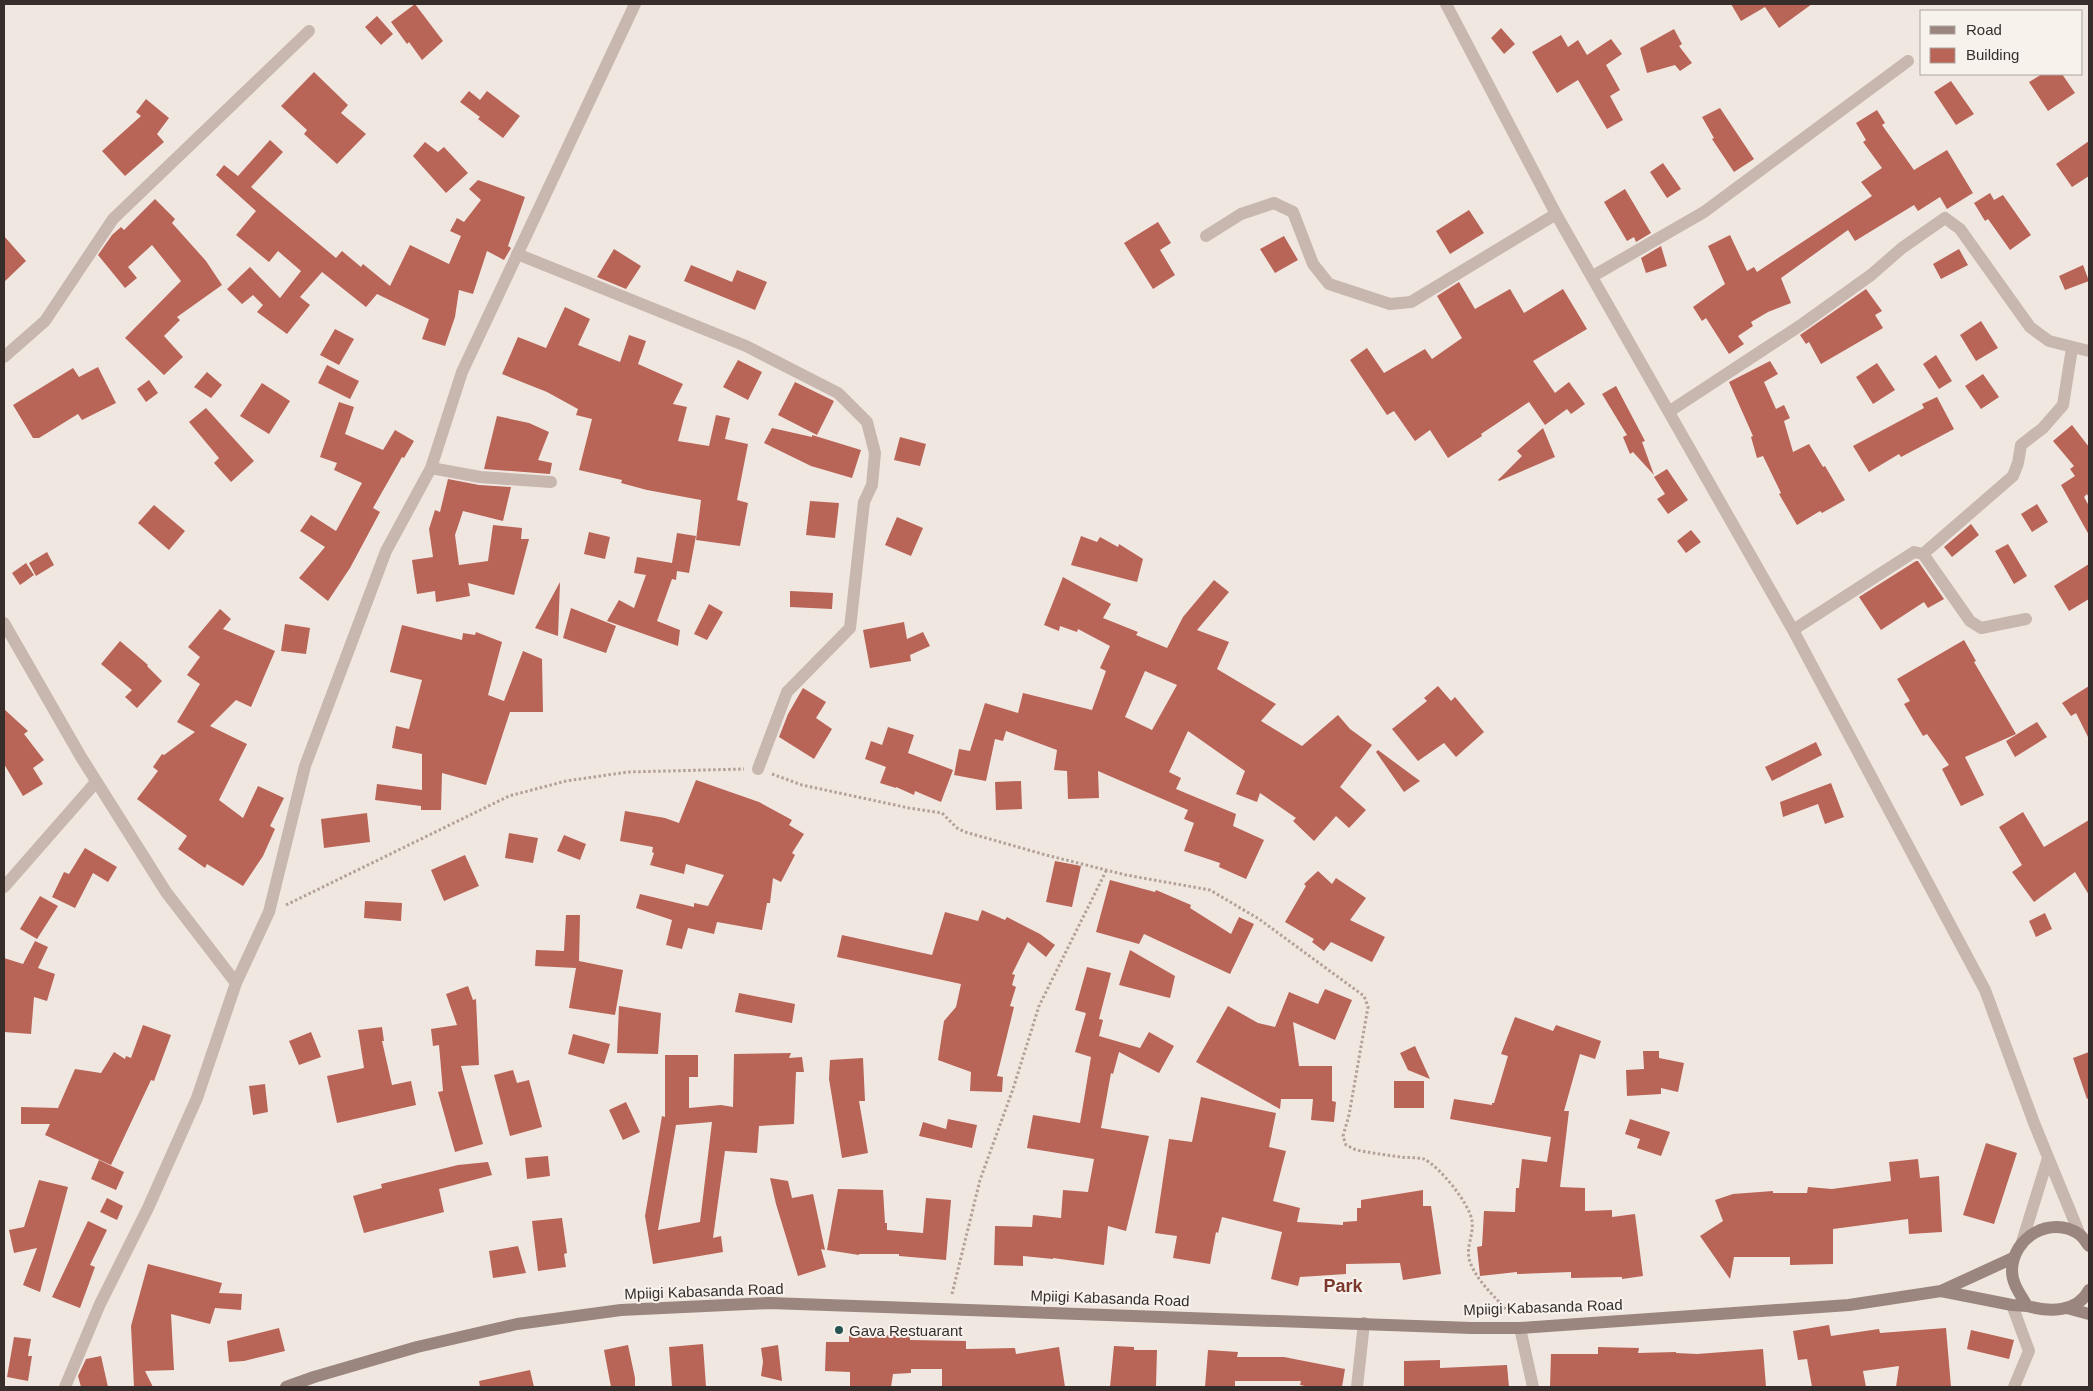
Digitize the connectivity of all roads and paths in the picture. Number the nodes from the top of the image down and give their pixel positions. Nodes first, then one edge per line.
1 (634, 4) edge
2 (1446, 4) edge
3 (309, 31) dead end
4 (1908, 61) dead end
5 (1556, 214) junction
6 (1206, 236) dead end
7 (517, 254) junction
8 (1593, 276) junction
9 (2072, 348) junction
10 (2089, 351) edge
11 (4, 357) edge
12 (1670, 411) junction
13 (431, 468) junction
14 (551, 482) dead end
15 (1923, 554) junction
16 (2026, 619) dead end
17 (4, 623) edge
18 (1793, 630) junction
19 (758, 769) junction
20 (96, 782) junction
21 (1107, 869) junction
22 (4, 887) edge
23 (269, 912) junction
24 (236, 983) junction
25 (2048, 1158) junction
26 (2080, 1234) junction
27 (2022, 1242) junction
28 (2089, 1246) edge
29 (2014, 1258) junction
30 (2089, 1290) edge
31 (1941, 1291) junction
32 (2012, 1305) junction
33 (2027, 1306) junction
34 (2067, 1308) junction
35 (949, 1310) junction
36 (2089, 1314) edge
37 (1364, 1323) junction
38 (1520, 1328) junction
39 (66, 1387) edge
40 (286, 1387) edge
41 (1356, 1387) edge
42 (1533, 1387) edge
43 (2014, 1387) edge

1 - 7 street
2 - 5 street
3 - 11 street
4 - 8 street
5 - 6 street
5 - 8 street
7 - 13 street
7 - 19 street
8 - 12 street
9 - 10 street
9 - 12 street
9 - 15 street
12 - 18 street
13 - 14 street
13 - 23 street
15 - 16 street
15 - 18 street
17 - 20 street
18 - 25 street
19 - 21 path
19 - 23 path
20 - 22 street
20 - 24 street
21 - 35 path
21 - 38 path
23 - 24 street
24 - 39 street
25 - 26 street
25 - 27 street
26 - 27 main road
26 - 28 main road
27 - 29 main road
29 - 31 main road, Mpiigi Kabasanda Road
29 - 33 main road
30 - 34 main road
31 - 32 main road, Mpiigi Kabasanda Road
31 - 38 main road, Mpiigi Kabasanda Road
32 - 33 main road, Mpiigi Kabasanda Road
32 - 43 street
33 - 34 main road, Mpiigi Kabasanda Road
34 - 36 main road
35 - 37 main road, Mpiigi Kabasanda Road
35 - 40 main road, Mpiigi Kabasanda Road
37 - 38 main road, Mpiigi Kabasanda Road
37 - 41 street
38 - 42 street

